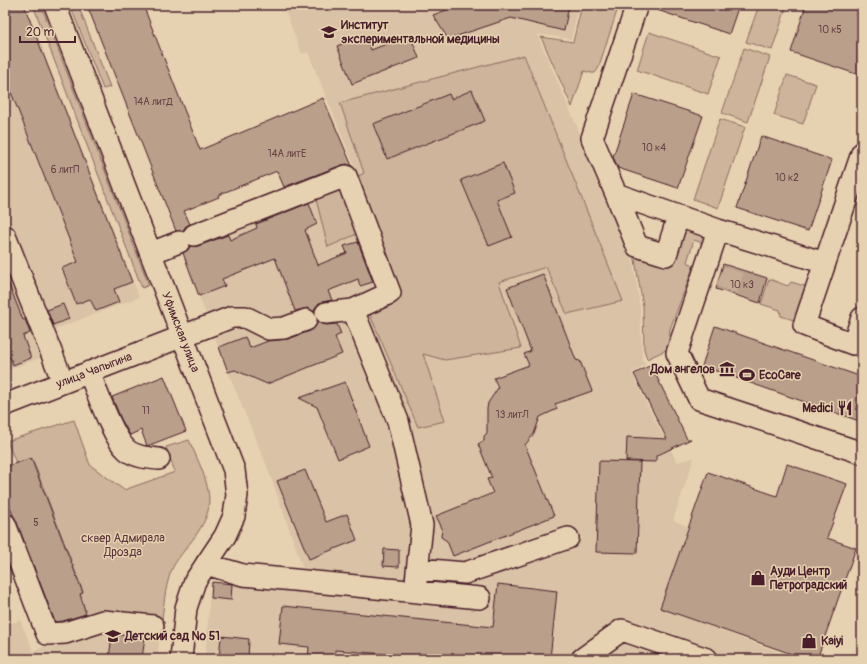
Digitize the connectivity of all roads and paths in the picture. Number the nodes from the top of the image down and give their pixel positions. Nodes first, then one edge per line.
1 (55, 5) edge
2 (636, 5) edge
3 (862, 153) edge
4 (616, 194) junction
5 (678, 217) junction
6 (718, 230) junction
7 (5, 236) edge
8 (151, 253) junction
9 (824, 263) junction
10 (353, 310) junction
11 (326, 313) dead end
12 (862, 318) edge
13 (306, 320) dead end
14 (183, 336) junction
15 (89, 372) junction
16 (63, 382) junction
17 (5, 405) edge
18 (862, 453) edge
19 (159, 459) dead end
20 (5, 524) edge
21 (568, 538) dead end
22 (206, 564) junction
23 (418, 569) junction
24 (415, 591) junction
25 (480, 598) dead end
26 (153, 626) dead end
27 (181, 659) edge
28 (582, 659) edge
29 (707, 659) edge

1 - 8 street, Уфимская улица
2 - 4 street
3 - 9 street
4 - 5 street
4 - 5 street
5 - 6 street
6 - 9 street
6 - 18 street
7 - 16 street
8 - 10 street
8 - 14 street, Уфимская улица
9 - 12 street
10 - 11 street
10 - 23 street
13 - 14 street, улица Чапыгина
14 - 15 street, улица Чапыгина
14 - 22 street, Уфимская улица
15 - 16 street, улица Чапыгина
15 - 19 street
16 - 17 street, улица Чапыгина
20 - 26 street
21 - 23 street
22 - 24 street
22 - 27 street, Уфимская улица
23 - 24 street
24 - 25 street
28 - 29 street

